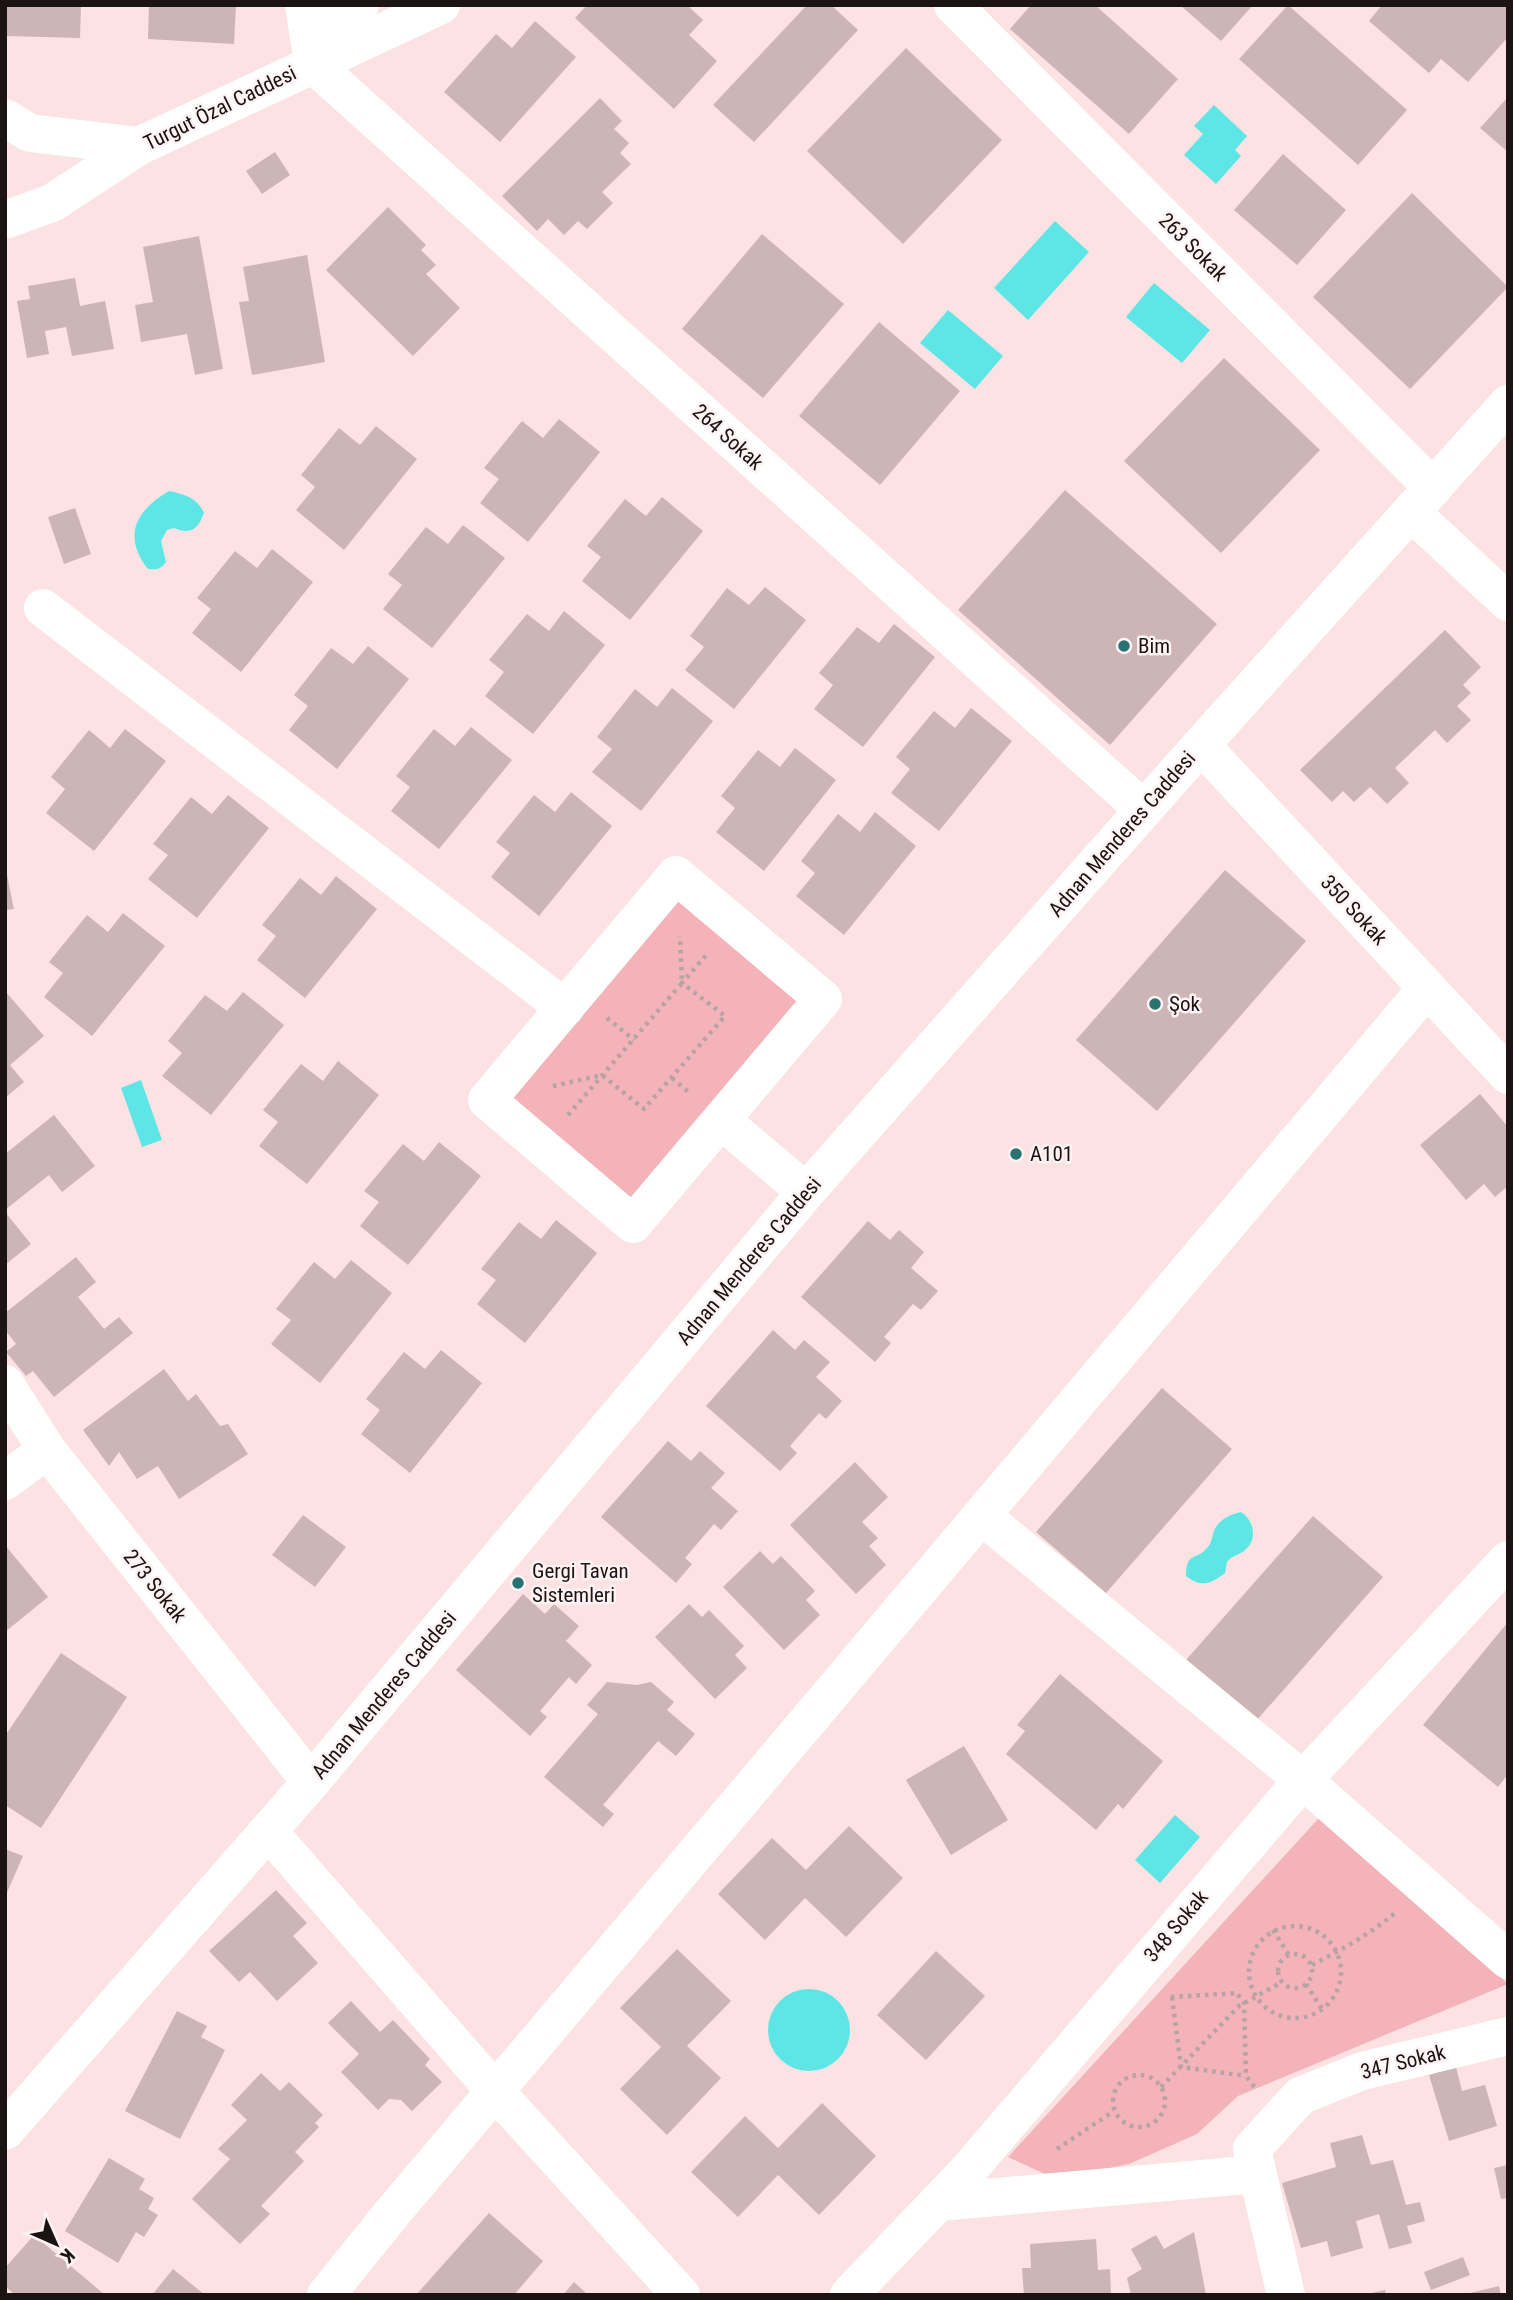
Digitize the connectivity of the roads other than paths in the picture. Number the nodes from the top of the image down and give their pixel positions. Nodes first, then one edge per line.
1 (360, 5) edge
2 (440, 5) edge
3 (953, 5) edge
4 (308, 34) edge
5 (5, 118) edge
6 (139, 146) junction
7 (5, 220) edge
8 (1508, 404) edge
9 (1422, 500) junction
10 (1508, 602) edge
11 (43, 608) dead end
12 (1201, 744) junction
13 (1144, 810) junction
14 (1427, 988) junction
15 (565, 1008) junction
16 (1508, 1075) edge
17 (721, 1120) junction
18 (806, 1192) junction
19 (5, 1384) edge
20 (47, 1450) junction
21 (5, 1481) edge
22 (982, 1516) junction
23 (1508, 1560) edge
24 (1303, 1780) junction
25 (312, 1782) junction
26 (268, 1831) junction
27 (1508, 1961) edge
28 (1508, 2036) edge
29 (495, 2091) junction
30 (5, 2131) edge
31 (1258, 2174) junction
32 (939, 2202) junction
33 (327, 2295) edge
34 (681, 2295) edge
35 (849, 2295) edge
36 (1286, 2295) edge

1 - 4 street
2 - 4 street, Turgut Özal Caddesi
3 - 9 street, 263 Sokak
4 - 6 street, Turgut Özal Caddesi
4 - 13 street, 264 Sokak
5 - 6 street
6 - 7 street, Turgut Özal Caddesi
8 - 9 street, Adnan Menderes Caddesi
9 - 10 street, 263 Sokak
9 - 12 street, Adnan Menderes Caddesi
11 - 15 street
12 - 13 street, Adnan Menderes Caddesi
12 - 14 street, 350 Sokak
13 - 18 street, Adnan Menderes Caddesi
14 - 16 street, 350 Sokak
14 - 22 street
15 - 17 street
15 - 17 street
17 - 18 street
18 - 25 street, Adnan Menderes Caddesi
19 - 20 street, 273 Sokak
20 - 21 street
20 - 25 street, 273 Sokak
22 - 24 street
22 - 29 street
23 - 24 street, 348 Sokak
24 - 27 street
24 - 32 street, 348 Sokak
25 - 26 street, Adnan Menderes Caddesi
26 - 29 street
26 - 30 street, Adnan Menderes Caddesi
28 - 31 street, 347 Sokak
29 - 33 street
29 - 34 street
31 - 32 street
31 - 36 street
32 - 35 street, 348 Sokak

